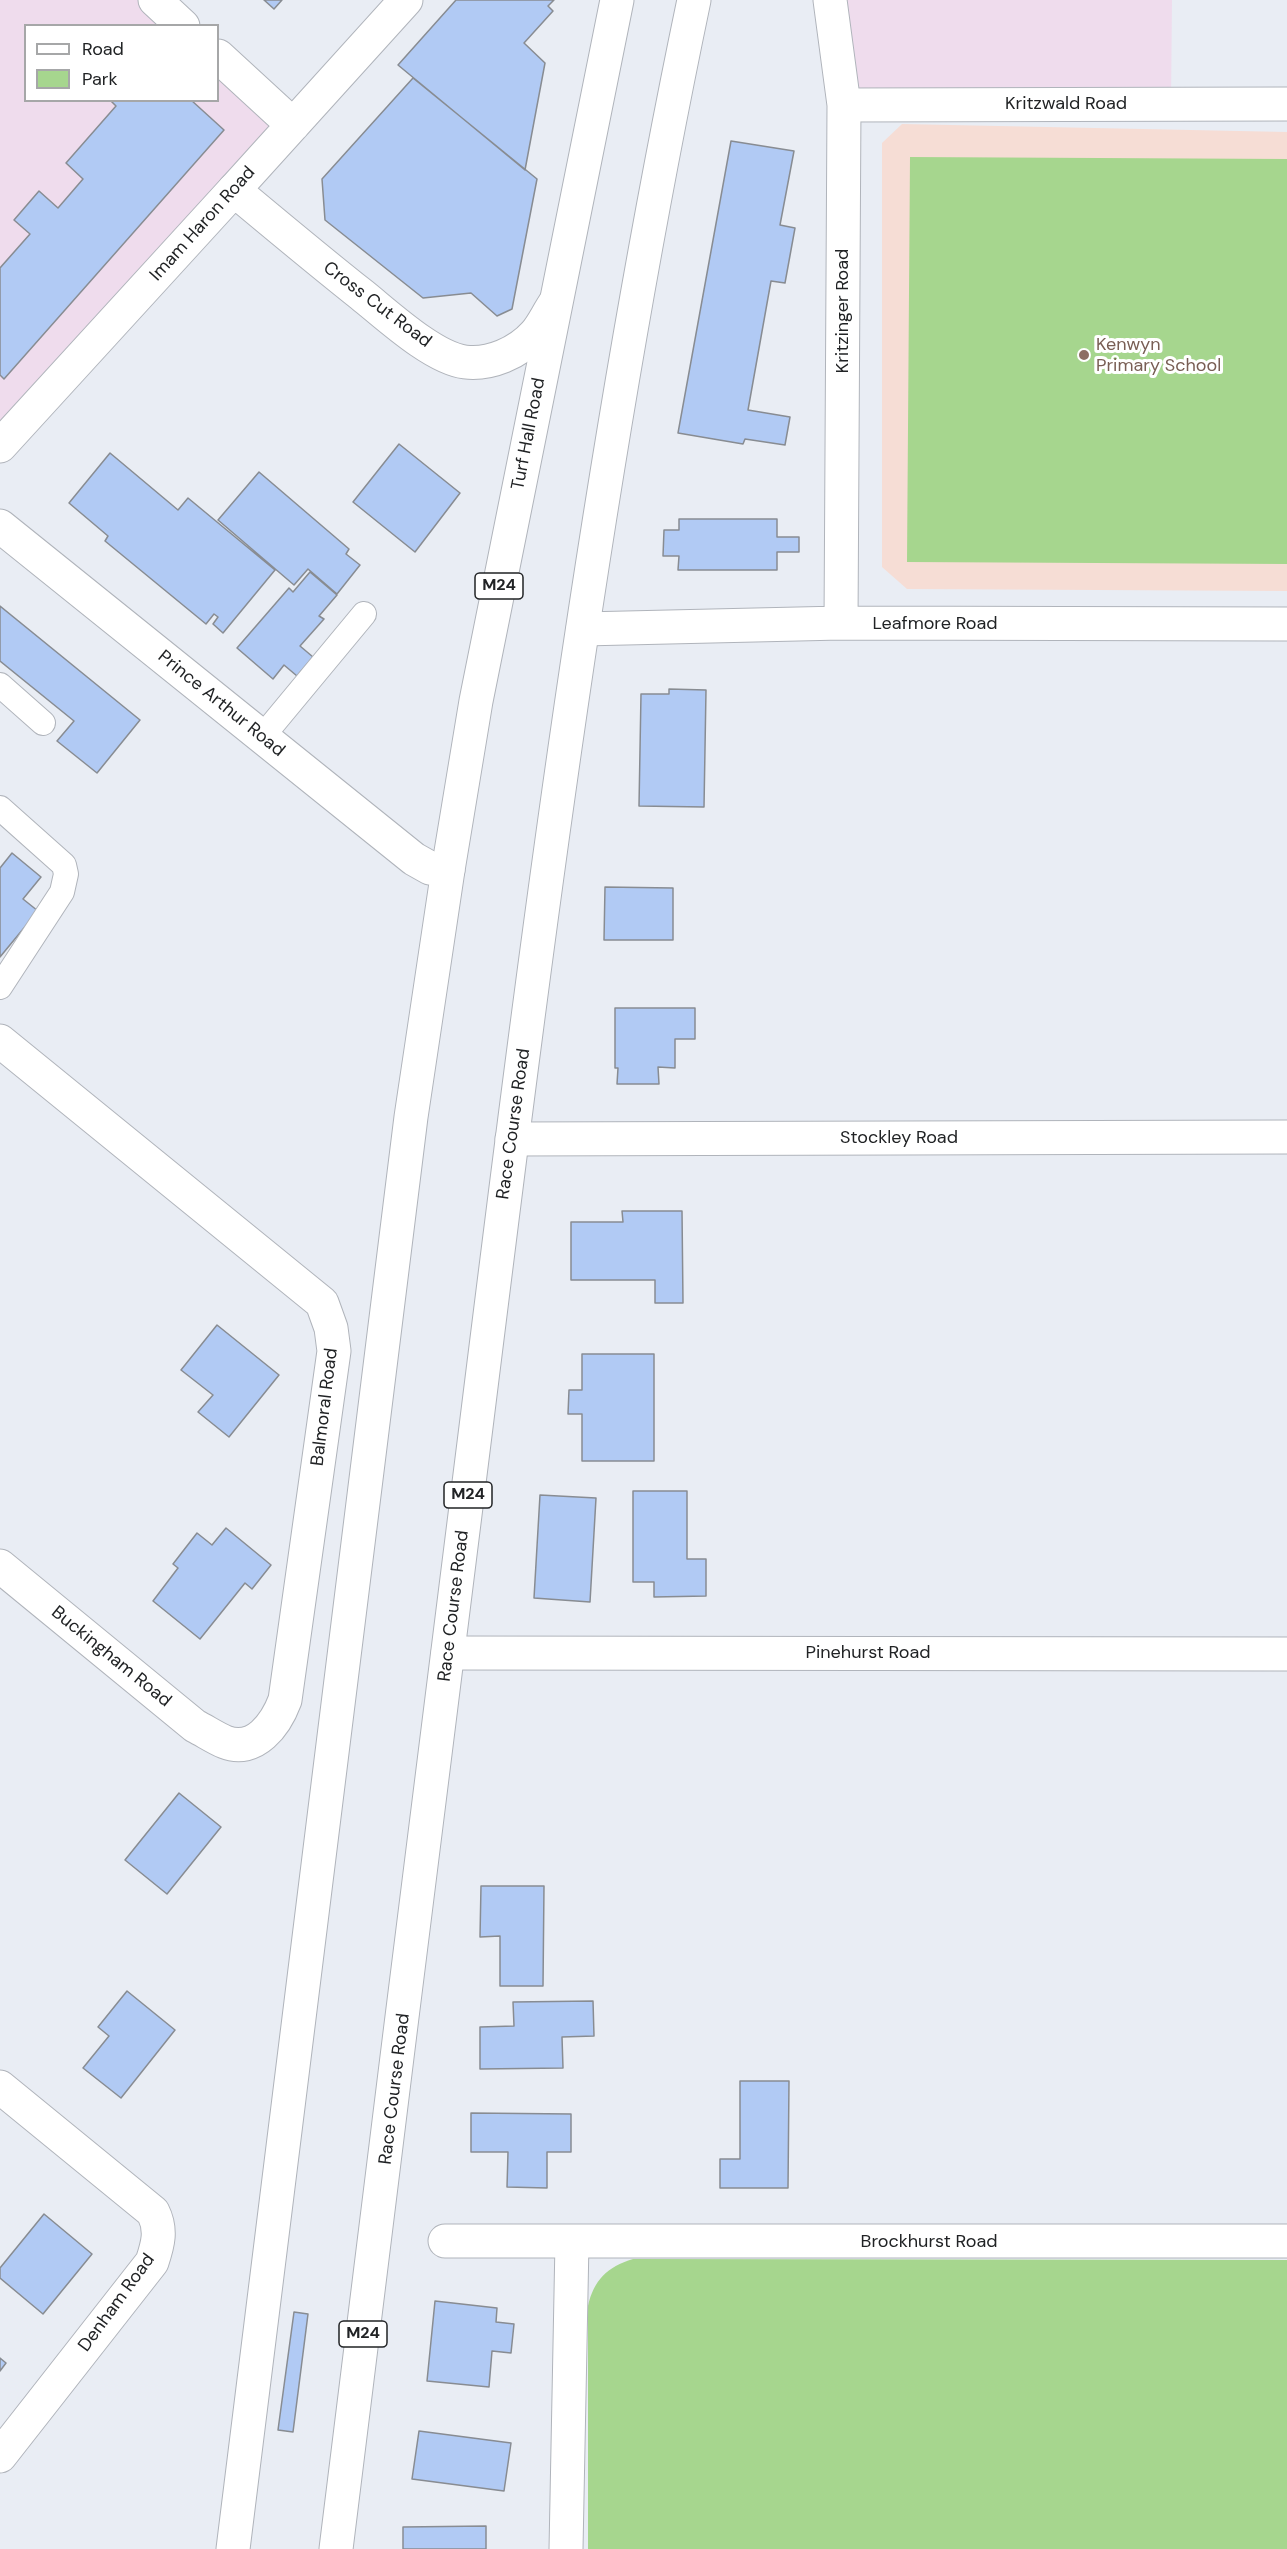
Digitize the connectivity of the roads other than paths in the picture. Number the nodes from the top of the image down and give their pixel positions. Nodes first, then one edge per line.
1 (155, 0) edge
2 (406, 0) edge
3 (617, 0) edge
4 (694, 0) edge
5 (830, 0) edge
6 (181, 24) edge
7 (219, 57) edge
8 (1287, 104) edge
9 (844, 105) junction
10 (293, 125) junction
11 (234, 190) junction
12 (555, 303) junction
13 (0, 446) edge
14 (0, 526) edge
15 (364, 614) dead end
16 (841, 623) junction
17 (1287, 624) edge
18 (583, 629) junction
19 (0, 685) edge
20 (43, 723) dead end
21 (262, 737) junction
22 (0, 808) edge
23 (448, 870) junction
24 (0, 987) edge
25 (0, 1041) edge
26 (1287, 1137) edge
27 (512, 1139) junction
28 (0, 1566) edge
29 (448, 1653) junction
30 (1287, 1654) edge
31 (227, 1743) joint
32 (0, 2087) edge
33 (445, 2241) dead end
34 (1287, 2241) edge
35 (572, 2242) junction
36 (0, 2456) edge
37 (233, 2549) edge
38 (336, 2549) edge
39 (566, 2549) edge

1 - 6 street
2 - 10 street, Imam Haron Road
3 - 12 street, Turf Hall Road / M24
4 - 18 street, M24
5 - 9 street, Kritzinger Road
7 - 10 street
8 - 9 street, Kritzwald Road
9 - 16 street, Kritzinger Road
10 - 11 street, Imam Haron Road
11 - 12 street, Cross Cut Road
11 - 13 street, Imam Haron Road
12 - 23 street, Turf Hall Road / M24
14 - 21 street, Prince Arthur Road
15 - 21 lane
16 - 17 street, Leafmore Road
16 - 18 street, Leafmore Road
18 - 27 street, Race Course Road / M24
19 - 20 lane
21 - 23 street, Prince Arthur Road
22 - 24 lane
23 - 37 street, M24
25 - 31 street, Balmoral Road
26 - 27 street, Stockley Road
27 - 29 street, Race Course Road / M24
28 - 31 street, Buckingham Road
29 - 30 street, Pinehurst Road
29 - 38 street, Race Course Road / M24
32 - 36 street, Denham Road
33 - 35 street, Brockhurst Road
34 - 35 street, Brockhurst Road
35 - 39 street

